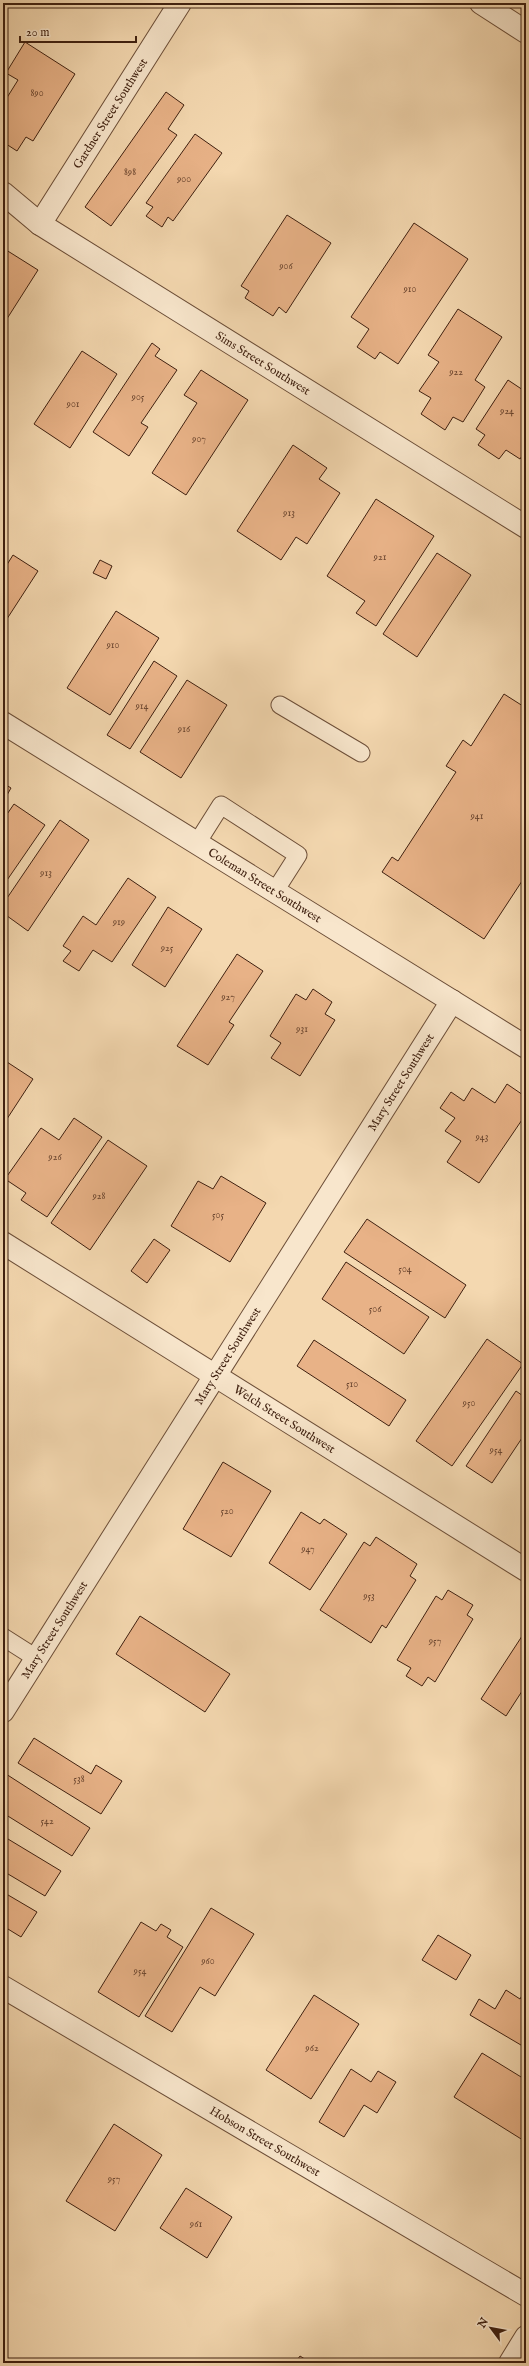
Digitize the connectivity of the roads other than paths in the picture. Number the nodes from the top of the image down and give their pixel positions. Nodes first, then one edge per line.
1 (180, 3) edge
2 (480, 3) edge
3 (526, 32) edge
4 (3, 193) edge
5 (40, 224) junction
6 (526, 527) edge
7 (280, 704) dead end
8 (3, 723) edge
9 (361, 753) dead end
10 (197, 843) junction
11 (275, 891) junction
12 (452, 1001) junction
13 (526, 1047) edge
14 (3, 1243) edge
15 (215, 1376) junction
16 (526, 1570) edge
17 (3, 1637) edge
18 (36, 1658) junction
19 (3, 1711) edge
20 (3, 1987) edge
21 (526, 2295) edge
22 (526, 2337) edge
23 (510, 2363) edge

1 - 5 street, Gardner Street Southwest
2 - 3 street
4 - 5 street, Sims Street Southwest
5 - 6 street, Sims Street Southwest
7 - 9 lane
8 - 10 street, Coleman Street Southwest
10 - 11 street, Coleman Street Southwest
10 - 11 lane
11 - 12 street, Coleman Street Southwest
12 - 13 street, Coleman Street Southwest
12 - 15 street, Mary Street Southwest
14 - 15 street, Welch Street Southwest
15 - 16 street, Welch Street Southwest
15 - 18 street, Mary Street Southwest
17 - 18 lane
18 - 19 street, Mary Street Southwest
20 - 21 street, Hobson Street Southwest
22 - 23 street

